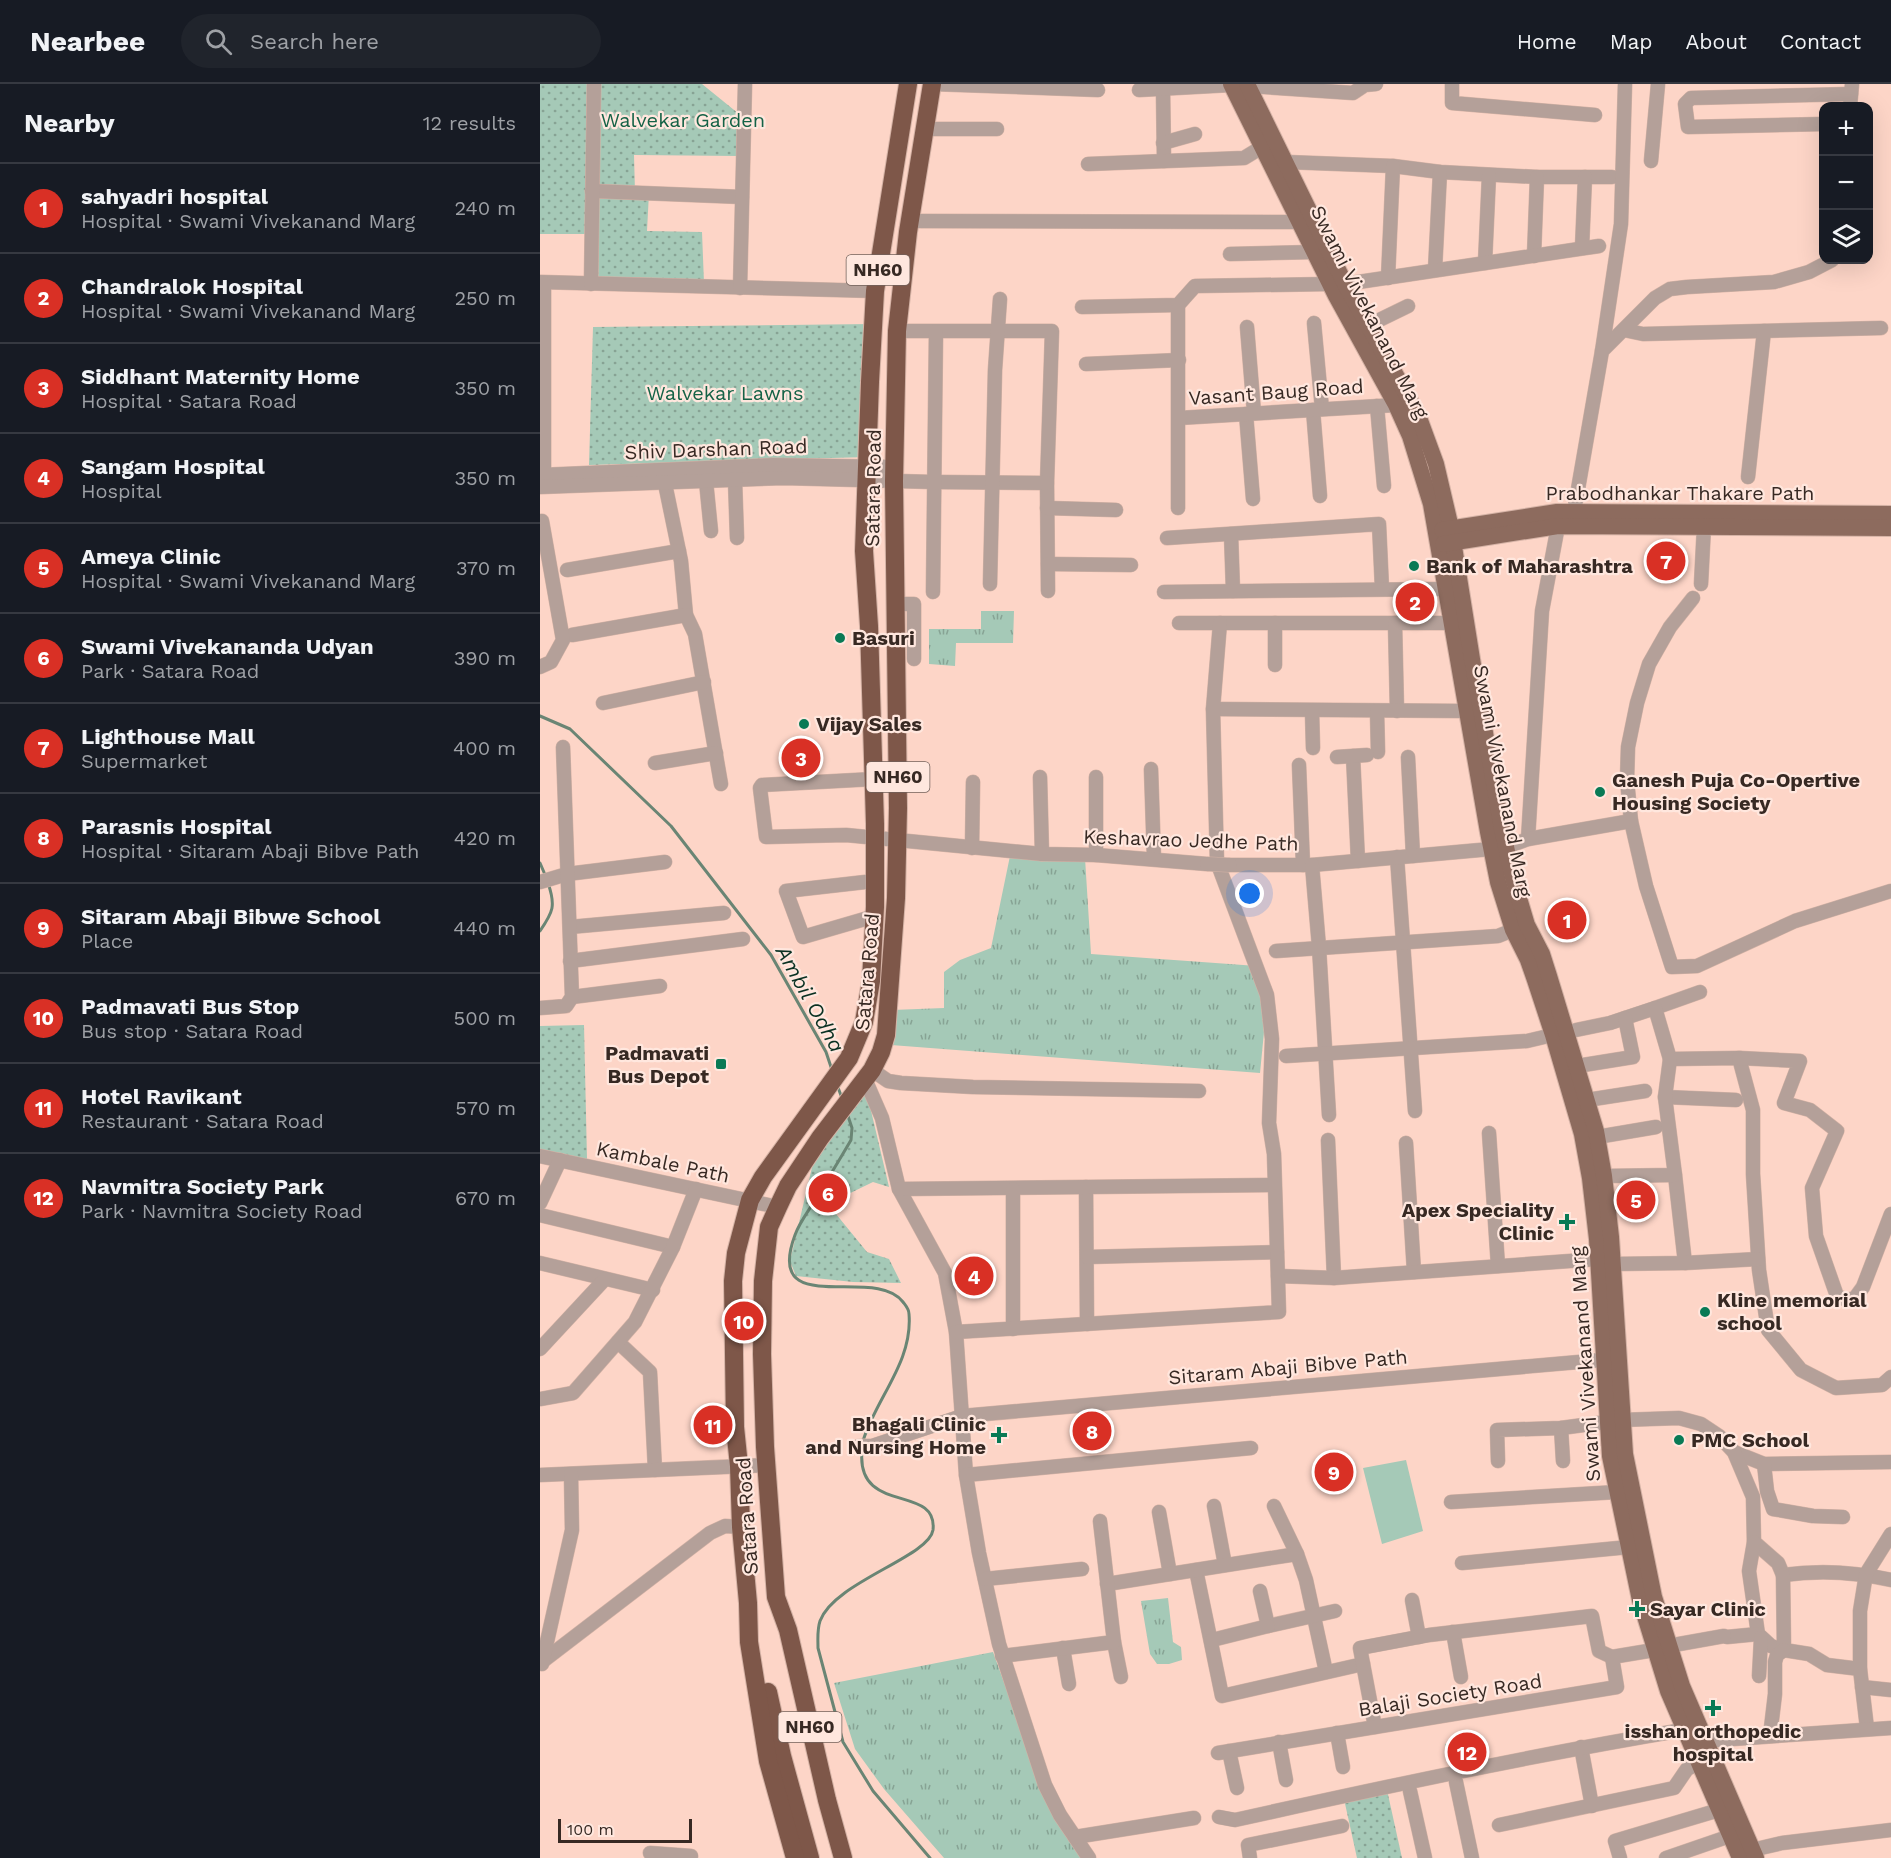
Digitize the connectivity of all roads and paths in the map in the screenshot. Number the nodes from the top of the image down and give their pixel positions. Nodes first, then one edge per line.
1 (594, 84) edge
2 (908, 84) edge
3 (932, 84) edge
4 (1376, 84) edge
5 (1452, 84) edge
6 (1625, 84) edge
7 (1658, 84) edge
8 (744, 85) edge
9 (1239, 85) edge
10 (1163, 89) junction
11 (1098, 90) dead end
12 (1139, 90) dead end
13 (1851, 95) edge
14 (1828, 100) edge
15 (1594, 115) dead end
16 (1819, 124) edge
17 (925, 129) junction
18 (997, 129) dead end
19 (1195, 134) dead end
20 (1163, 143) junction
21 (1262, 147) junction
22 (1164, 161) junction
23 (1651, 161) dead end
24 (1286, 162) junction
25 (1088, 164) dead end
26 (1393, 166) junction
27 (1440, 172) junction
28 (1489, 174) junction
29 (1537, 177) junction
30 (1585, 177) junction
31 (1612, 177) dead end
32 (592, 190) junction
33 (741, 197) junction
34 (910, 221) junction
35 (1300, 222) junction
36 (1599, 246) dead end
37 (1582, 248) junction
38 (1314, 252) junction
39 (1230, 254) dead end
40 (1534, 256) junction
41 (1485, 263) junction
42 (1824, 264) edge
43 (1435, 270) junction
44 (1388, 278) junction
45 (542, 283) edge
46 (591, 284) junction
47 (1338, 284) junction
48 (740, 288) junction
49 (875, 291) junction
50 (1000, 299) dead end
51 (1178, 305) junction
52 (1408, 306) dead end
53 (1082, 307) dead end
54 (1314, 323) dead end
55 (1369, 325) junction
56 (1247, 327) dead end
57 (1881, 328) dead end
58 (1624, 330) junction
59 (897, 331) junction
60 (1764, 331) junction
61 (936, 332) junction
62 (998, 332) junction
63 (1602, 351) junction
64 (1179, 360) junction
65 (1086, 364) dead end
66 (1402, 401) junction
67 (1377, 406) junction
68 (1318, 409) junction
69 (1250, 414) junction
70 (1179, 418) junction
71 (867, 473) junction
72 (894, 474) junction
73 (663, 476) junction
74 (1748, 477) dead end
75 (541, 479) edge
76 (735, 480) junction
77 (706, 481) junction
78 (992, 481) junction
79 (934, 482) junction
80 (1047, 483) junction
81 (1384, 486) dead end
82 (1320, 496) dead end
83 (1253, 499) dead end
84 (1047, 508) junction
85 (1178, 508) dead end
86 (1116, 510) dead end
87 (1574, 512) junction
88 (1891, 514) edge
89 (542, 521) dead end
90 (1558, 526) junction
91 (1704, 526) junction
92 (1891, 528) edge
93 (711, 531) dead end
94 (1231, 534) junction
95 (1444, 537) junction
96 (737, 538) dead end
97 (1167, 538) dead end
98 (679, 551) junction
99 (1048, 564) junction
100 (1131, 565) dead end
101 (567, 570) dead end
102 (990, 584) dead end
103 (1701, 584) dead end
104 (1382, 589) junction
105 (1444, 589) junction
106 (1048, 591) dead end
107 (1233, 591) junction
108 (933, 592) dead end
109 (1164, 592) dead end
110 (1693, 598) dead end
111 (895, 604) junction
112 (686, 615) junction
113 (1450, 622) junction
114 (1179, 623) dead end
115 (1220, 623) junction
116 (1275, 623) junction
117 (1395, 623) junction
118 (572, 636) dead end
119 (914, 659) dead end
120 (1275, 665) dead end
121 (540, 667) edge
122 (704, 682) junction
123 (603, 702) dead end
124 (1214, 709) junction
125 (1312, 711) junction
126 (1377, 711) junction
127 (1398, 711) junction
128 (1466, 711) junction
129 (563, 747) dead end
130 (1313, 748) dead end
131 (716, 753) junction
132 (1366, 754) junction
133 (1337, 757) dead end
134 (1408, 757) dead end
135 (655, 763) dead end
136 (1299, 765) dead end
137 (1151, 769) dead end
138 (1040, 777) dead end
139 (1095, 777) dead end
140 (874, 779) junction
141 (973, 782) dead end
142 (721, 784) dead end
143 (1631, 821) junction
144 (875, 839) junction
145 (1528, 839) junction
146 (897, 841) junction
147 (972, 848) junction
148 (1498, 848) junction
149 (1042, 854) junction
150 (1096, 855) junction
151 (1413, 856) junction
152 (1397, 857) junction
153 (1154, 859) junction
154 (1358, 861) junction
155 (664, 862) dead end
156 (1307, 865) junction
157 (567, 874) junction
158 (546, 880) edge
159 (874, 881) junction
160 (1891, 891) edge
161 (724, 913) dead end
162 (875, 916) junction
163 (570, 927) junction
164 (1513, 930) junction
165 (744, 939) dead end
166 (1402, 942) junction
167 (1319, 947) junction
168 (1276, 951) dead end
169 (570, 961) junction
170 (660, 986) dead end
171 (1700, 992) dead end
172 (572, 997) junction
173 (540, 1008) edge
174 (1655, 1008) junction
175 (1625, 1018) junction
176 (1565, 1033) junction
177 (1411, 1049) junction
178 (1326, 1054) junction
179 (1286, 1056) dead end
180 (1739, 1058) junction
181 (1670, 1059) junction
182 (1577, 1066) junction
183 (865, 1079) junction
184 (1199, 1091) dead end
185 (1645, 1091) dead end
186 (1665, 1097) junction
187 (1587, 1100) junction
188 (1736, 1100) dead end
189 (1415, 1111) dead end
190 (1329, 1115) dead end
191 (1656, 1127) dead end
192 (1488, 1133) dead end
193 (1597, 1137) junction
194 (1328, 1140) dead end
195 (1406, 1143) dead end
196 (540, 1156) edge
197 (560, 1160) junction
198 (1675, 1175) junction
199 (1604, 1176) junction
200 (1274, 1185) junction
201 (1086, 1187) junction
202 (696, 1189) junction
203 (899, 1189) junction
204 (1013, 1189) junction
205 (750, 1200) junction
206 (540, 1203) edge
207 (778, 1207) junction
208 (1891, 1214) edge
209 (540, 1215) edge
210 (674, 1247) junction
211 (1277, 1252) junction
212 (1087, 1257) junction
213 (1758, 1259) junction
214 (1605, 1261) junction
215 (540, 1263) edge
216 (1685, 1263) junction
217 (1498, 1266) junction
218 (1414, 1272) junction
219 (1278, 1276) junction
220 (1334, 1278) junction
221 (605, 1279) junction
222 (653, 1290) junction
223 (1087, 1324) junction
224 (1013, 1329) junction
225 (956, 1332) junction
226 (618, 1342) junction
227 (540, 1349) edge
228 (1611, 1359) junction
229 (1891, 1377) edge
230 (540, 1399) edge
231 (962, 1416) junction
232 (1615, 1421) junction
233 (1562, 1428) junction
234 (866, 1446) dead end
235 (1251, 1448) dead end
236 (1734, 1452) junction
237 (1498, 1461) dead end
238 (1563, 1461) dead end
239 (1891, 1462) edge
240 (1764, 1464) junction
241 (767, 1465) junction
242 (739, 1466) junction
243 (655, 1470) junction
244 (571, 1474) junction
245 (540, 1475) edge
246 (966, 1475) junction
247 (1617, 1492) junction
248 (1451, 1502) dead end
249 (1214, 1506) dead end
250 (1274, 1506) dead end
251 (1160, 1512) dead end
252 (1843, 1516) dead end
253 (1100, 1521) dead end
254 (741, 1527) junction
255 (1891, 1534) edge
256 (1754, 1542) junction
257 (1629, 1547) junction
258 (1297, 1554) junction
259 (1462, 1563) dead end
260 (1225, 1565) junction
261 (1082, 1569) dead end
262 (1197, 1570) junction
263 (1170, 1574) junction
264 (1866, 1574) junction
265 (1783, 1575) junction
266 (985, 1579) junction
267 (1891, 1580) edge
268 (1107, 1584) junction
269 (1260, 1592) dead end
270 (776, 1597) junction
271 (1412, 1600) dead end
272 (748, 1602) junction
273 (1335, 1611) dead end
274 (1313, 1616) junction
275 (1268, 1626) junction
276 (1453, 1632) junction
277 (1759, 1636) junction
278 (1419, 1637) junction
279 (1212, 1640) junction
280 (1114, 1642) junction
281 (543, 1643) edge
282 (1063, 1648) junction
283 (1661, 1648) junction
284 (1784, 1650) junction
285 (1002, 1656) junction
286 (1612, 1657) junction
287 (1363, 1664) junction
288 (541, 1665) edge
289 (1860, 1669) junction
290 (1326, 1672) junction
291 (1758, 1676) dead end
292 (1121, 1677) dead end
293 (1461, 1677) dead end
294 (1069, 1684) dead end
295 (1862, 1687) junction
296 (1891, 1690) edge
297 (1375, 1727) junction
298 (1867, 1728) junction
299 (1891, 1728) edge
300 (1683, 1730) junction
301 (1337, 1733) junction
302 (1770, 1736) junction
303 (1704, 1741) junction
304 (1279, 1742) junction
305 (1581, 1747) junction
306 (1698, 1764) junction
307 (1343, 1767) dead end
308 (1286, 1780) dead end
309 (1456, 1782) dead end
310 (1237, 1788) dead end
311 (1410, 1791) dead end
312 (1592, 1806) junction
313 (1719, 1810) junction
314 (1219, 1817) dead end
315 (1194, 1818) dead end
316 (1342, 1826) dead end
317 (1499, 1826) dead end
318 (1891, 1830) edge
319 (1730, 1836) junction
320 (1075, 1837) junction
321 (650, 1853) dead end
322 (1747, 1855) edge
323 (690, 1858) edge
324 (795, 1858) edge
325 (810, 1858) edge
326 (834, 1858) edge
327 (843, 1858) edge
328 (1089, 1858) edge
329 (1250, 1858) edge
330 (1425, 1858) edge
331 (1472, 1858) edge
332 (1620, 1858) edge
333 (1666, 1858) edge

1 - 32 street
2 - 49 highway, Satara Road / NH60
3 - 11 street
3 - 17 highway, Satara Road / NH60
4 - 9 street
5 - 15 street
6 - 63 street
7 - 23 street
8 - 33 street
9 - 10 street
9 - 21 main road, Swami Vivekanand Marg
9 - 24 main road, Swami Vivekanand Marg
10 - 12 street
10 - 20 street
13 - 14 street
14 - 16 street
17 - 18 street
17 - 34 highway, Satara Road / NH60
19 - 20 street
20 - 22 street
21 - 22 street
21 - 35 main road, Swami Vivekanand Marg
22 - 25 street
24 - 26 street
24 - 47 main road, Swami Vivekanand Marg
26 - 27 street
26 - 44 street
27 - 28 street
27 - 43 street
28 - 29 street
28 - 41 street
29 - 30 street
29 - 40 street
30 - 31 street
30 - 37 street
32 - 33 street
32 - 46 street
33 - 48 street
34 - 35 street
34 - 59 highway, Satara Road / NH60
35 - 38 main road, Swami Vivekanand Marg
36 - 37 street
37 - 40 street
38 - 39 street
38 - 47 main road, Swami Vivekanand Marg
40 - 41 street
41 - 43 street
42 - 58 street
43 - 44 street
44 - 47 street
45 - 46 street
45 - 75 street
46 - 48 street
47 - 51 street
47 - 55 main road, Swami Vivekanand Marg
47 - 66 main road, Swami Vivekanand Marg
48 - 49 street
49 - 71 highway, Satara Road / NH60
50 - 62 street
51 - 53 street
51 - 64 street
52 - 55 street
54 - 68 street
55 - 66 main road, Swami Vivekanand Marg
56 - 69 street
57 - 60 street
58 - 60 street
58 - 63 street
59 - 61 street
59 - 72 highway, Satara Road / NH60
60 - 74 street
61 - 62 street
61 - 79 street
62 - 78 street
62 - 80 street
63 - 87 street
64 - 65 street
64 - 70 street
66 - 67 street, Vasant Baug Road
66 - 95 main road, Swami Vivekanand Marg
67 - 68 street, Vasant Baug Road
67 - 81 street
68 - 69 street, Vasant Baug Road
68 - 82 street
69 - 70 street, Vasant Baug Road
69 - 83 street
70 - 85 street
71 - 72 street, Shiv Darshan Road
71 - 73 street, Shiv Darshan Road
71 - 76 street, Shiv Darshan Road
71 - 140 highway, Satara Road / NH60
72 - 79 street, Shiv Darshan Road
72 - 111 highway, Satara Road / NH60
73 - 75 street, Shiv Darshan Road
73 - 77 street, Shiv Darshan Road
73 - 98 street
76 - 77 street, Shiv Darshan Road
76 - 96 street
77 - 93 street
78 - 79 street, Shiv Darshan Road
78 - 80 street, Shiv Darshan Road
78 - 102 street
79 - 108 street
80 - 84 street
84 - 86 street
84 - 99 street
87 - 88 main road, Prabodhankar Thakare Path
87 - 95 main road, Prabodhankar Thakare Path
89 - 121 street
90 - 91 main road, Prabodhankar Thakare Path
90 - 95 main road, Prabodhankar Thakare Path
90 - 145 street
91 - 92 main road, Prabodhankar Thakare Path
91 - 103 street
94 - 97 street
94 - 104 street
94 - 107 street
95 - 105 main road, Swami Vivekanand Marg
95 - 148 main road, Swami Vivekanand Marg
98 - 101 street
98 - 112 street
99 - 100 street
99 - 106 street
104 - 105 street
104 - 107 street
105 - 113 main road, Swami Vivekanand Marg
107 - 109 street
110 - 143 street
111 - 119 street
111 - 146 highway, Satara Road / NH60
112 - 118 street
112 - 122 street
113 - 117 street
113 - 128 main road, Swami Vivekanand Marg
114 - 115 street
115 - 116 street
115 - 124 street
116 - 117 street
116 - 120 street
117 - 127 street
122 - 123 street
122 - 131 street
124 - 125 street
124 - 200 street
125 - 126 street
125 - 130 street
126 - 127 street
126 - 132 street
127 - 128 street
128 - 148 main road, Swami Vivekanand Marg
129 - 157 street
131 - 135 street
131 - 142 street
132 - 133 street
132 - 154 street
134 - 151 street
136 - 156 street
137 - 153 street
138 - 149 street
139 - 150 street
140 - 144 highway, Satara Road / NH60
140 - 144 street, Keshavrao Jedhe Path
141 - 147 street
143 - 145 street, Keshavrao Jedhe Path
143 - 160 street
144 - 146 street, Keshavrao Jedhe Path
144 - 159 highway, Satara Road / NH60
145 - 148 street, Keshavrao Jedhe Path
146 - 147 street, Keshavrao Jedhe Path
146 - 183 highway, Satara Road / NH60
147 - 149 street, Keshavrao Jedhe Path
148 - 151 street, Keshavrao Jedhe Path
148 - 164 main road, Swami Vivekanand Marg
148 - 176 main road, Swami Vivekanand Marg
149 - 150 street, Keshavrao Jedhe Path
150 - 153 street, Keshavrao Jedhe Path
151 - 152 street, Keshavrao Jedhe Path
152 - 154 street, Keshavrao Jedhe Path
152 - 166 street
153 - 156 street, Keshavrao Jedhe Path, bridge
154 - 156 street, Keshavrao Jedhe Path
155 - 157 street
156 - 167 street
157 - 158 street
157 - 163 street
159 - 162 highway, Satara Road / NH60
159 - 162 street
161 - 163 street
162 - 205 highway, Satara Road / NH60
163 - 169 street
164 - 166 street
164 - 176 main road, Swami Vivekanand Marg
165 - 169 street
166 - 167 street
166 - 177 street
167 - 168 street
167 - 178 street
169 - 172 street
170 - 172 street
171 - 174 street
172 - 173 street
174 - 175 street
174 - 181 street
175 - 176 street
175 - 182 street
176 - 177 street
176 - 182 main road, Swami Vivekanand Marg
176 - 214 main road, Swami Vivekanand Marg
177 - 178 street
177 - 189 street
178 - 179 street
178 - 190 street
180 - 181 street
180 - 208 street
180 - 213 street
181 - 186 street
182 - 187 main road, Swami Vivekanand Marg
183 - 184 street
183 - 203 street
183 - 207 highway, Satara Road / NH60
185 - 187 street
186 - 188 street
186 - 198 street
187 - 193 main road, Swami Vivekanand Marg
191 - 193 street
192 - 217 street
193 - 199 main road, Swami Vivekanand Marg
194 - 220 street
195 - 218 street
196 - 197 street, Kambale Path
197 - 202 street, Kambale Path
197 - 206 street
198 - 199 street
198 - 216 street
199 - 214 main road, Swami Vivekanand Marg
200 - 201 street
200 - 211 street
201 - 204 street
201 - 212 street
202 - 205 street, Kambale Path
202 - 210 street
203 - 204 street
203 - 225 street
204 - 224 street
205 - 207 street, Kambale Path
205 - 242 highway, Satara Road / NH60
207 - 241 highway, Satara Road / NH60
209 - 210 street
210 - 222 street
211 - 212 street
211 - 219 street
212 - 223 street
213 - 216 street
213 - 229 street
214 - 216 street
214 - 217 street
214 - 228 main road, Swami Vivekanand Marg
215 - 221 street
217 - 218 street
218 - 220 street
219 - 220 street
219 - 223 street
221 - 222 street
221 - 227 street
222 - 226 street
223 - 224 street
224 - 225 street
225 - 231 street
226 - 230 street
226 - 243 street
228 - 231 street, Sitaram Abaji Bibve Path
228 - 232 main road, Swami Vivekanand Marg
231 - 234 street, Sitaram Abaji Bibve Path
231 - 246 street
232 - 233 street
232 - 236 street
232 - 247 main road, Swami Vivekanand Marg
232 - 283 main road, Swami Vivekanand Marg
233 - 237 street
233 - 238 street
235 - 246 street
236 - 240 street
236 - 256 street
239 - 240 street
240 - 252 street
241 - 242 street
241 - 270 highway, Satara Road / NH60
242 - 243 street
242 - 254 highway, Satara Road / NH60
243 - 244 street
244 - 245 street
244 - 281 street
246 - 266 street
247 - 248 street
247 - 257 main road, Swami Vivekanand Marg
249 - 260 street
250 - 258 street
251 - 263 street
253 - 268 street
254 - 272 highway, Satara Road / NH60
254 - 288 street
255 - 264 street
256 - 265 street
256 - 277 street
257 - 259 street
257 - 283 main road, Swami Vivekanand Marg
258 - 260 street
258 - 274 street
260 - 262 street
261 - 266 street
262 - 263 street
262 - 279 street
263 - 268 street
264 - 265 street
264 - 267 street
264 - 289 street
265 - 284 street
266 - 285 street
268 - 280 street
269 - 275 street
270 - 326 highway
270 - 327 highway, Satara Road / NH60
271 - 278 street
272 - 324 highway, Satara Road / NH60
272 - 325 highway
273 - 274 street
274 - 275 street
274 - 290 street
275 - 279 street
276 - 278 street
276 - 286 street
276 - 293 street
277 - 283 street
277 - 284 street
277 - 291 street
278 - 287 street
279 - 290 street
280 - 282 street
280 - 292 street
281 - 288 street
282 - 285 street
282 - 294 street
283 - 286 street
283 - 300 main road, Swami Vivekanand Marg
283 - 303 main road, Swami Vivekanand Marg
284 - 289 street
284 - 302 street
285 - 320 street
286 - 297 street, Balaji Society Road
287 - 290 street
287 - 297 street
289 - 295 street
295 - 296 street
295 - 298 street
297 - 301 street, Balaji Society Road
298 - 299 street
298 - 302 street
300 - 305 street
300 - 306 main road, Swami Vivekanand Marg
301 - 304 street, Balaji Society Road
301 - 307 street
302 - 303 street
303 - 322 main road, Swami Vivekanand Marg
304 - 308 street
304 - 310 street, Balaji Society Road
305 - 312 street
305 - 314 street
306 - 312 street
306 - 313 main road, Swami Vivekanand Marg
309 - 331 street
311 - 330 street
312 - 317 street
313 - 319 main road, Swami Vivekanand Marg
313 - 332 street
315 - 320 street
316 - 329 street
318 - 322 street
319 - 322 main road, Swami Vivekanand Marg
319 - 333 street
320 - 328 street
321 - 323 street

